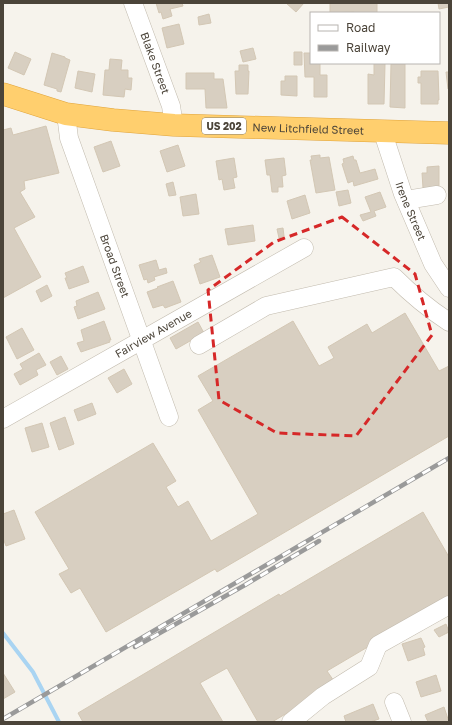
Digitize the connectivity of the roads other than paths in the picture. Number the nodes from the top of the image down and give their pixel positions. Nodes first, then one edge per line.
1 (133, 3) edge
2 (3, 94) edge
3 (66, 114) junction
4 (174, 124) junction
5 (382, 130) junction
6 (449, 133) edge
7 (437, 195) dead end
8 (406, 200) junction
9 (304, 248) dead end
10 (449, 288) edge
11 (449, 322) edge
12 (142, 340) junction
13 (199, 345) dead end
14 (169, 417) dead end
15 (3, 419) edge
16 (449, 605) edge
17 (394, 702) dead end
18 (291, 722) edge
19 (402, 722) edge

1 - 4 street, Blake Street
2 - 3 highway, New Litchfield Street / US 202
3 - 4 highway, New Litchfield Street / US 202
3 - 12 street, Broad Street
4 - 5 highway, New Litchfield Street / US 202
5 - 6 highway, New Litchfield Street / US 202
5 - 8 street, Irene Street
7 - 8 street
8 - 10 street, Irene Street
9 - 12 street, Fairview Avenue
11 - 13 street
12 - 14 street, Broad Street
12 - 15 street, Fairview Avenue
16 - 18 street
17 - 19 street

